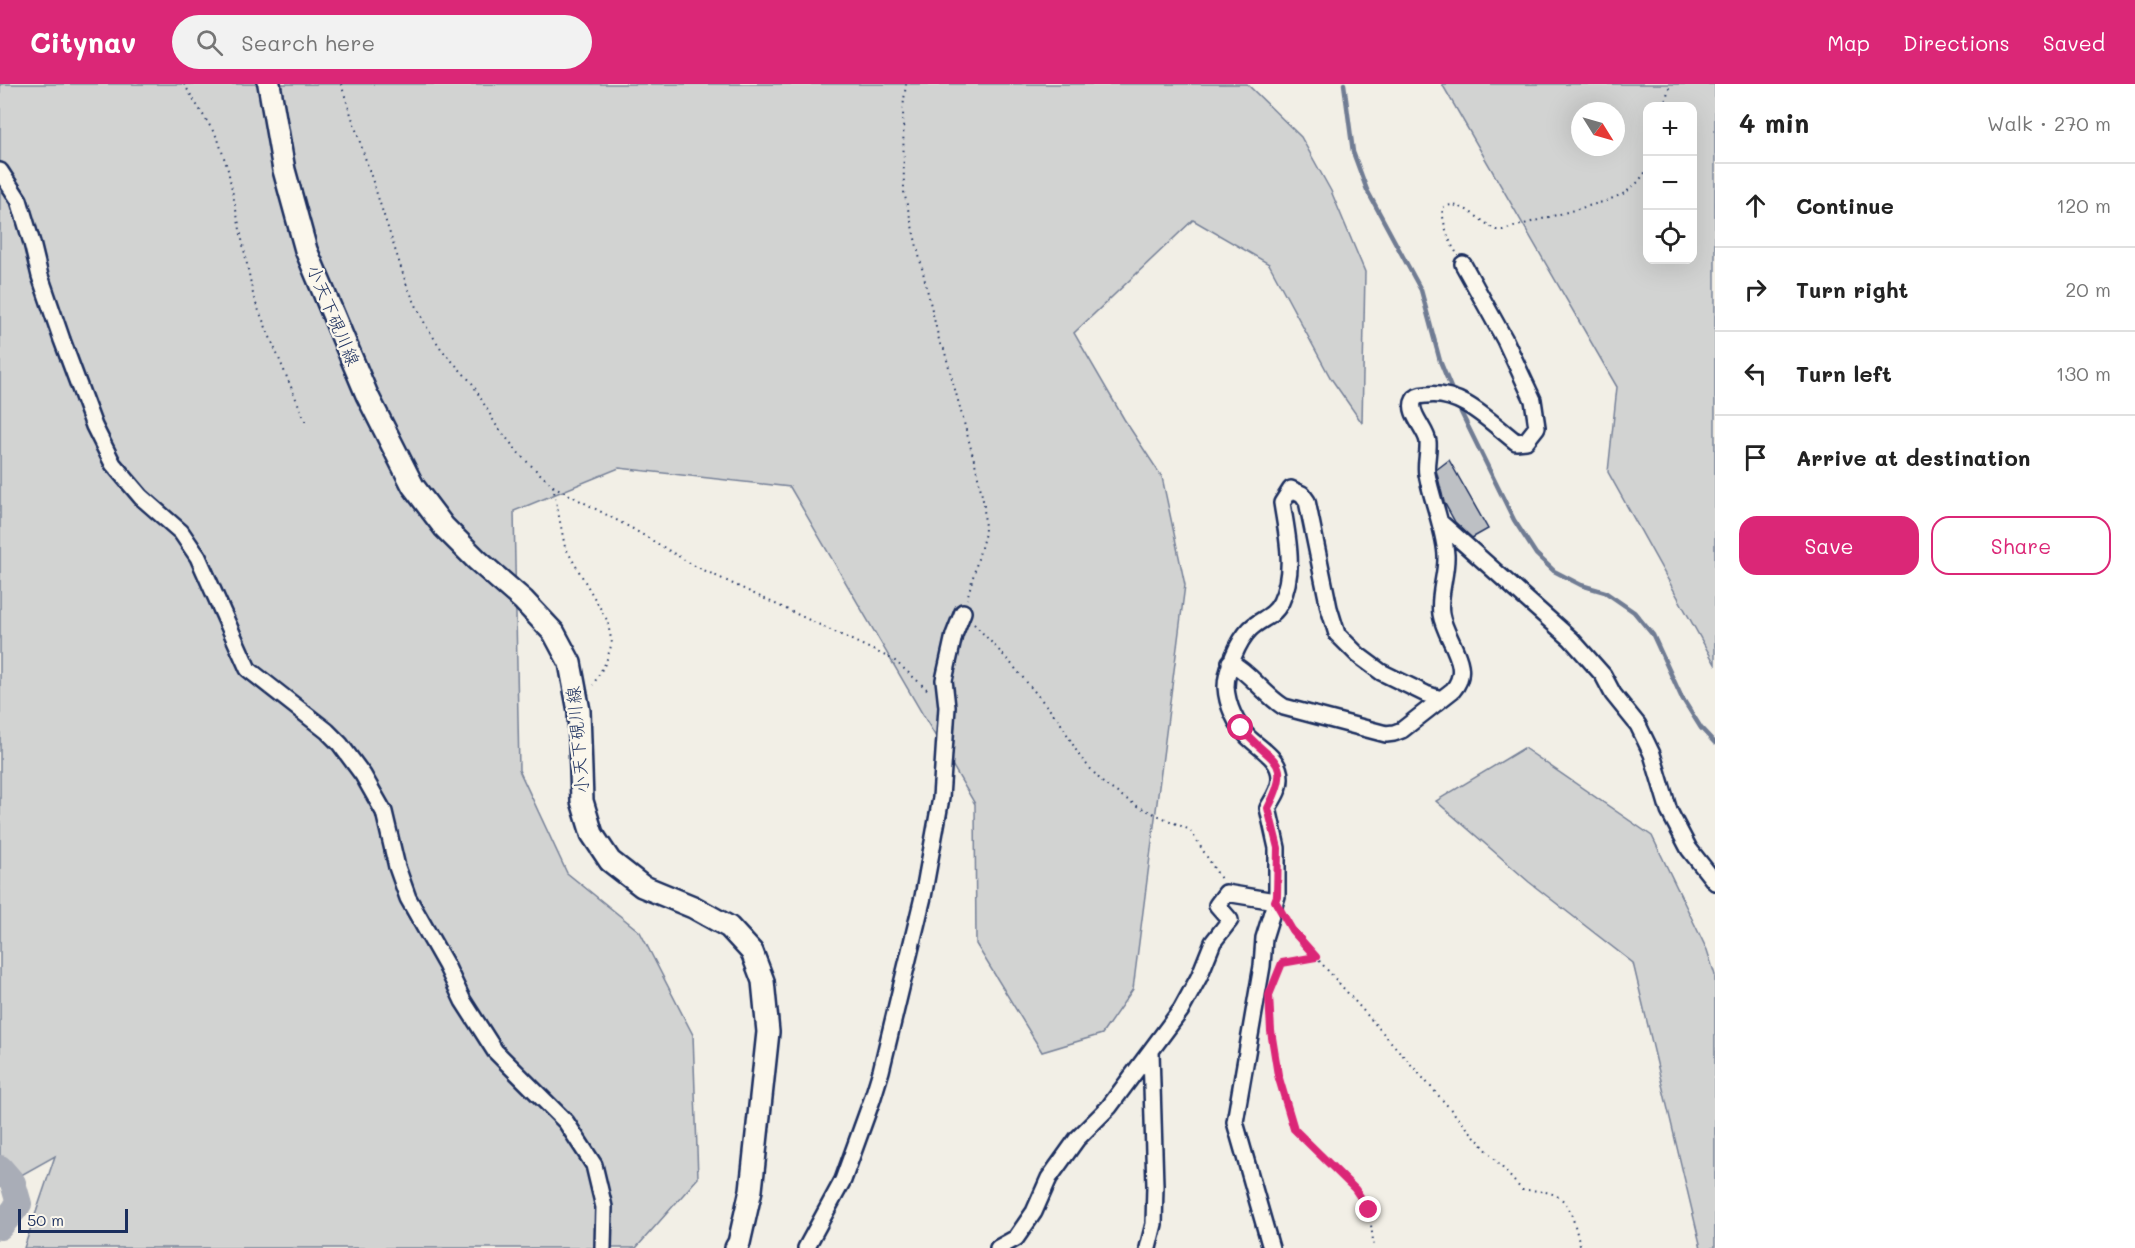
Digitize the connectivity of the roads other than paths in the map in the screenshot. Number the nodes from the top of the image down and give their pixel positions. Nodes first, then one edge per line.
1 (269, 84) edge
2 (0, 171) edge
3 (1463, 264) road end
4 (1440, 522) junction
5 (963, 612) road end
6 (1230, 662) junction
7 (1441, 699) junction
8 (1715, 882) edge
9 (1275, 901) junction
10 (1151, 1052) junction
11 (603, 1248) edge
12 (736, 1248) edge
13 (806, 1248) edge
14 (998, 1248) edge
15 (1148, 1248) edge
16 (1271, 1248) edge

1 - 12 main road, 小天下硯川線
2 - 11 street
3 - 4 street
4 - 7 street
4 - 8 street
5 - 13 street
6 - 7 street
6 - 7 street
6 - 9 street
9 - 10 street
9 - 16 street
10 - 14 street
10 - 15 street

